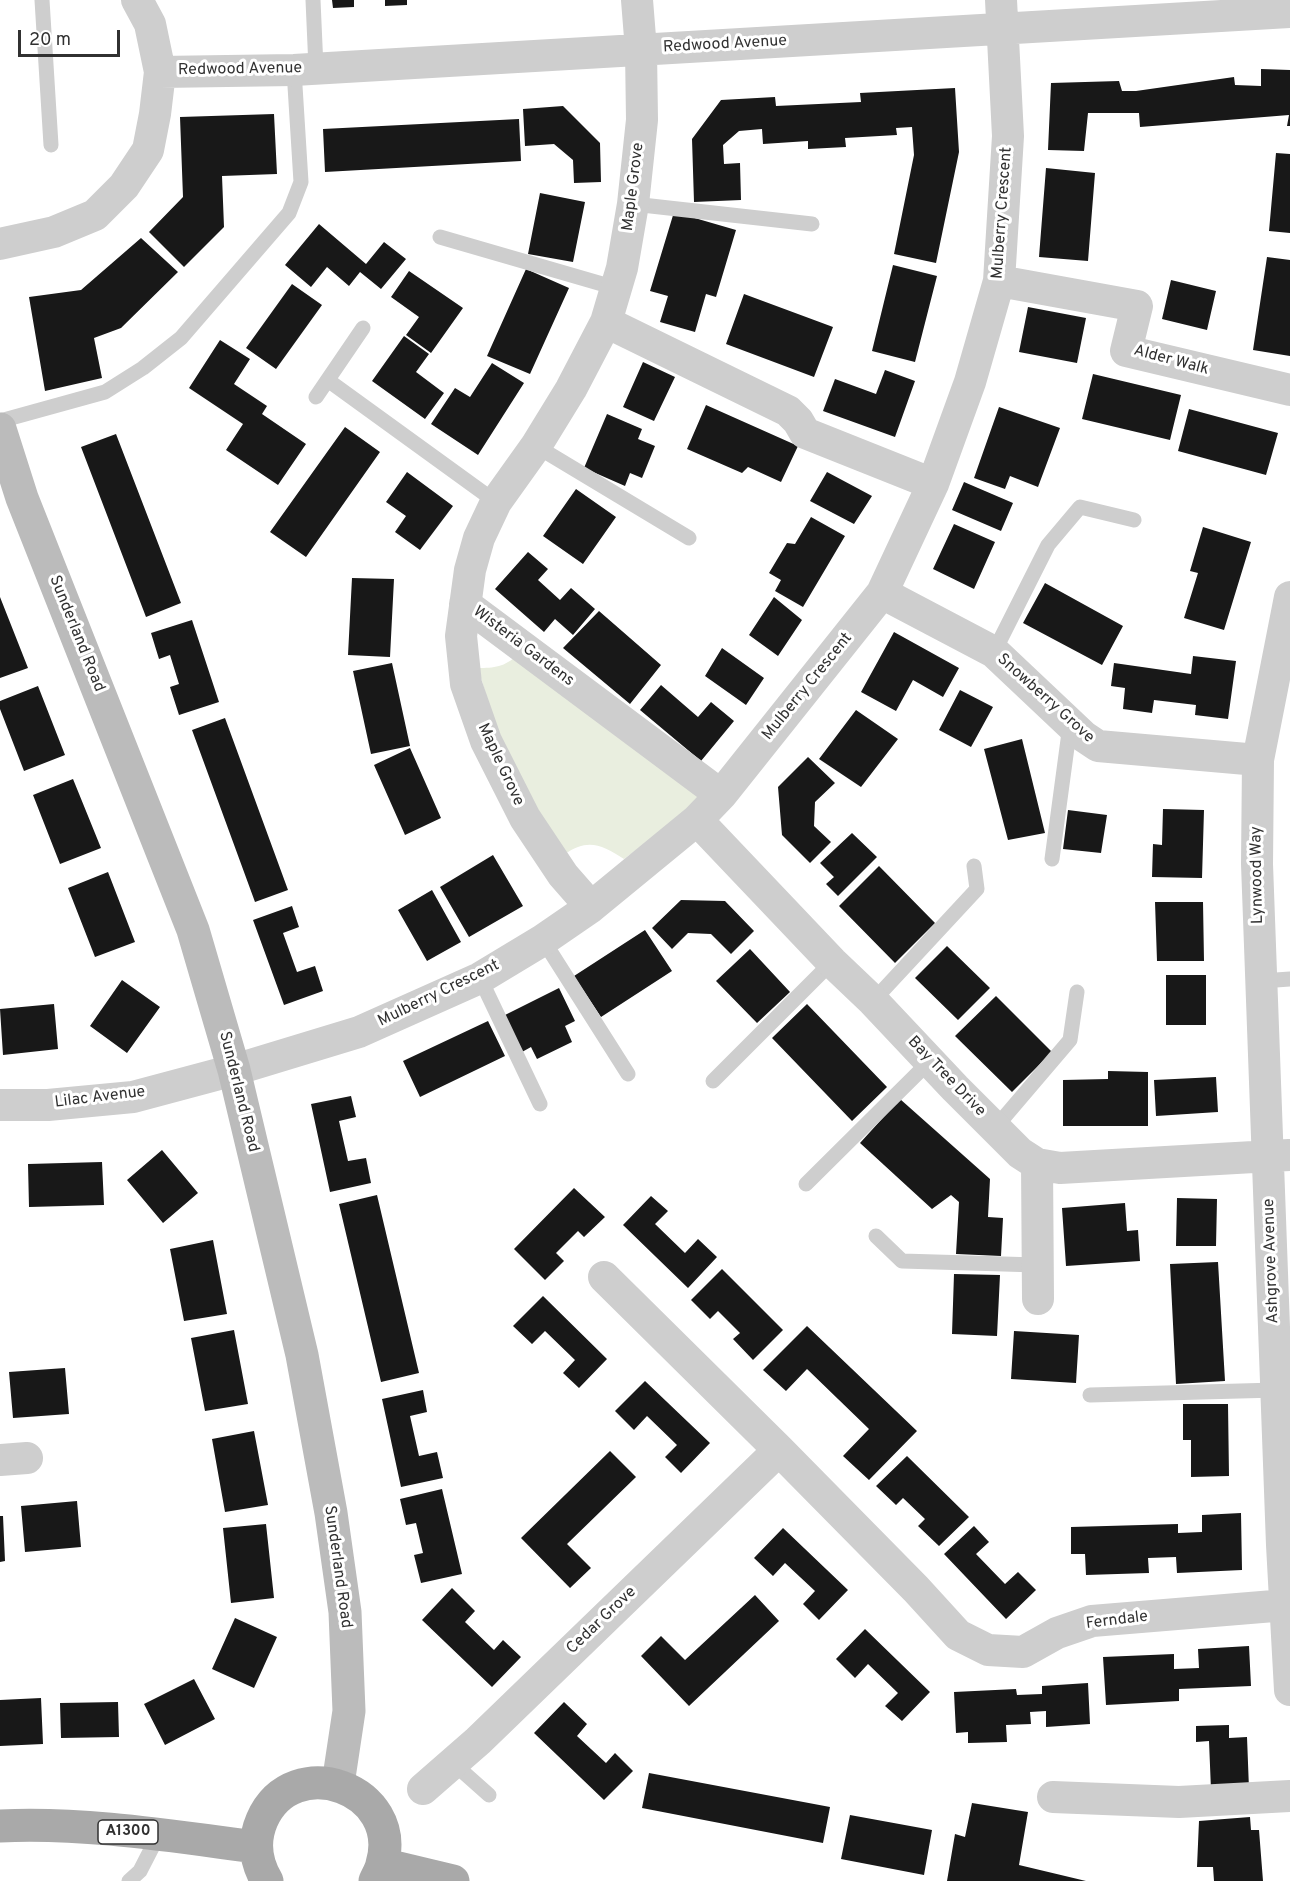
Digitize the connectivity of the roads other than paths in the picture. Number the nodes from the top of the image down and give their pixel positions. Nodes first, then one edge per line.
1 (42, 0) edge
2 (137, 0) edge
3 (312, 0) edge
4 (637, 0) edge
5 (1290, 12) edge
6 (1002, 15) edge
7 (641, 50) junction
8 (305, 69) junction
9 (160, 72) junction
10 (51, 145) dead end
11 (633, 204) junction
12 (812, 224) dead end
13 (440, 237) dead end
14 (0, 244) edge
15 (999, 282) junction
16 (616, 288) junction
17 (606, 322) junction
18 (363, 328) dead end
19 (328, 381) junction
20 (1290, 390) edge
21 (316, 397) dead end
22 (0, 422) edge
23 (0, 429) edge
24 (536, 446) junction
25 (933, 484) junction
26 (496, 502) junction
27 (1134, 520) dead end
28 (689, 538) dead end
29 (882, 593) junction
30 (1290, 597) edge
31 (465, 604) junction
32 (994, 652) junction
33 (1070, 724) junction
34 (1258, 760) junction
35 (721, 795) junction
36 (697, 820) junction
37 (1052, 859) dead end
38 (974, 866) dead end
39 (591, 907) junction
40 (543, 940) junction
41 (832, 962) junction
42 (480, 978) junction
43 (1276, 980) edge
44 (1077, 992) dead end
45 (873, 1001) junction
46 (930, 1061) junction
47 (234, 1070) junction
48 (628, 1074) dead end
49 (713, 1081) dead end
50 (540, 1104) dead end
51 (0, 1105) edge
52 (995, 1128) junction
53 (1279, 1156) edge
54 (1037, 1164) junction
55 (806, 1184) dead end
56 (876, 1236) dead end
57 (1037, 1265) junction
58 (604, 1276) dead end
59 (1038, 1299) dead end
60 (1282, 1317) edge
61 (1277, 1390) junction
62 (1090, 1395) dead end
63 (779, 1450) junction
64 (1286, 1545) edge
65 (1286, 1605) junction
66 (1290, 1690) edge
67 (453, 1763) junction
68 (338, 1784) junction
69 (423, 1789) dead end
70 (489, 1796) dead end
71 (1290, 1796) edge
72 (1053, 1797) dead end
73 (0, 1826) edge
74 (159, 1834) junction
75 (256, 1847) junction
76 (378, 1873) edge
77 (129, 1881) edge
78 (267, 1881) edge
79 (453, 1881) edge

1 - 10 lane
2 - 9 street
3 - 8 lane
4 - 7 street, Maple Grove
5 - 6 street, Redwood Avenue
6 - 7 street, Redwood Avenue
6 - 15 street, Mulberry Crescent
7 - 8 street, Redwood Avenue
7 - 11 street, Maple Grove
8 - 9 street, Redwood Avenue
8 - 22 lane
9 - 14 street
11 - 12 lane
11 - 16 street, Maple Grove
13 - 16 lane
15 - 20 street, Alder Walk
15 - 25 street, Mulberry Crescent
16 - 17 street, Maple Grove
17 - 24 street, Wisteria Gardens
17 - 25 street
18 - 19 lane
19 - 21 lane
19 - 26 lane
23 - 47 street, Sunderland Road
24 - 26 street, Wisteria Gardens
24 - 28 lane
25 - 29 street, Mulberry Crescent
26 - 31 street, Wisteria Gardens
27 - 32 lane
29 - 32 street, Snowberry Grove
29 - 35 street, Mulberry Crescent
30 - 34 street, Lynwood Way
31 - 35 street, Wisteria Gardens
31 - 39 street, Maple Grove
32 - 33 street, Snowberry Grove
33 - 34 street, Snowberry Grove
33 - 37 lane
34 - 43 street, Lynwood Way
35 - 36 street, Mulberry Crescent
36 - 39 street, Mulberry Crescent
36 - 41 street, Bay Tree Drive
38 - 45 lane
39 - 40 street, Mulberry Crescent
40 - 42 street, Mulberry Crescent
40 - 48 lane
41 - 45 street, Bay Tree Drive
41 - 49 lane
42 - 47 street, Mulberry Crescent
42 - 50 lane
43 - 53 street, Lynwood Way
44 - 52 lane
45 - 46 street, Bay Tree Drive
46 - 52 street, Bay Tree Drive
46 - 55 lane
47 - 51 street, Lilac Avenue
47 - 68 street, Sunderland Road
52 - 54 street, Bay Tree Drive
53 - 54 street, Bay Tree Drive
53 - 60 street, Ashgrove Avenue
54 - 57 street
56 - 57 lane
57 - 59 street
58 - 63 street
60 - 61 street, Ashgrove Avenue
61 - 62 lane
61 - 64 street, Ashgrove Avenue
63 - 65 street, Ferndale
63 - 67 street, Cedar Grove
64 - 65 street, Ashgrove Avenue
65 - 66 street, Ashgrove Avenue
67 - 69 street, Cedar Grove
67 - 70 lane
68 - 75 main road
68 - 76 main road
71 - 72 street
73 - 74 main road, A1300
74 - 75 main road, A1300
74 - 77 lane
75 - 78 main road
76 - 79 main road

